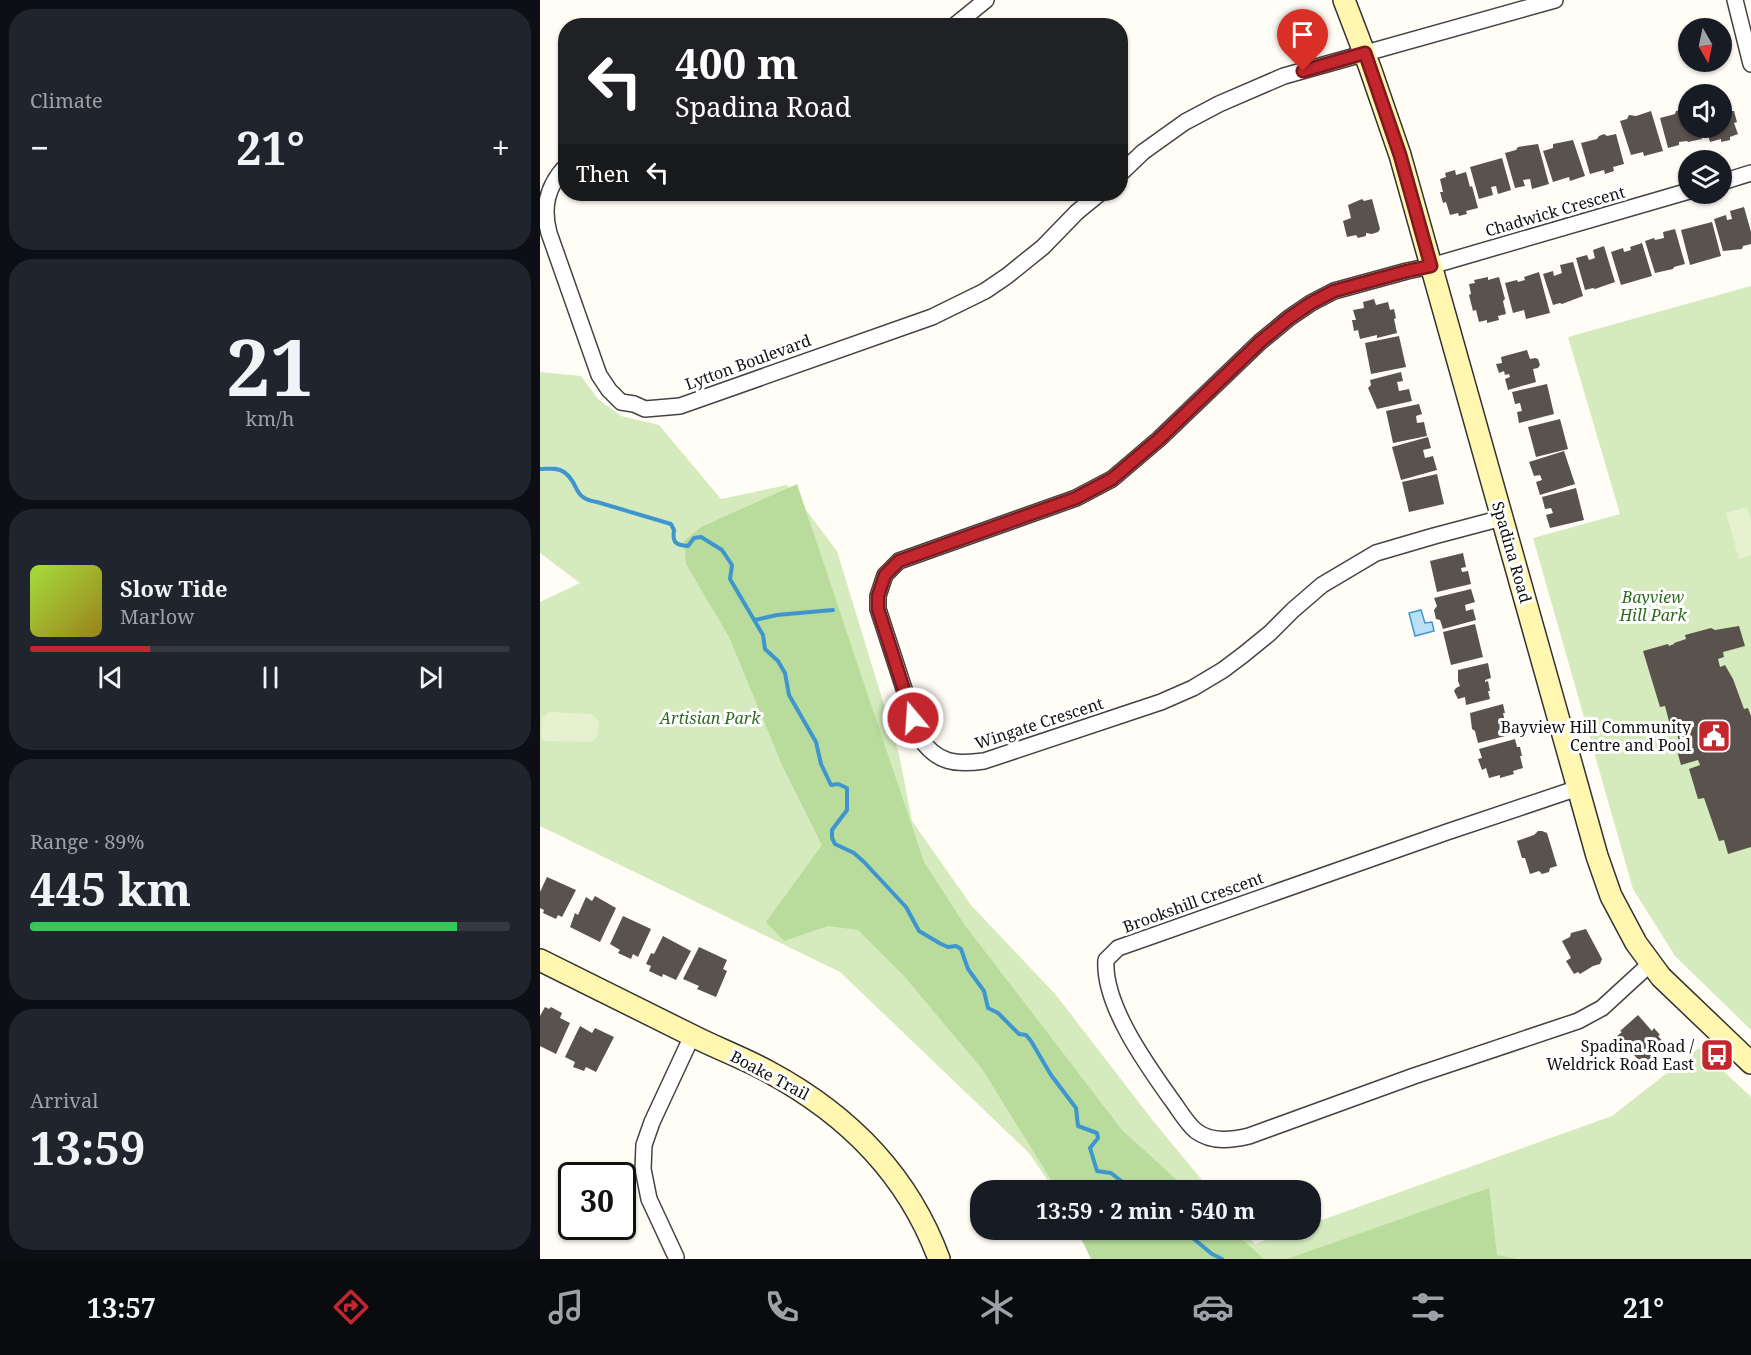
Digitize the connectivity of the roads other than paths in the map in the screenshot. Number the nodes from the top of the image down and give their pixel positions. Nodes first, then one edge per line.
1 (986, 0) edge
2 (1344, 0) edge
3 (1555, 0) edge
4 (1735, 0) edge
5 (964, 18) edge
6 (1365, 53) junction
7 (1751, 64) edge
8 (1128, 166) edge
9 (1751, 173) edge
10 (558, 175) edge
11 (1732, 179) edge
12 (1678, 194) edge
13 (1090, 201) edge
14 (1431, 266) junction
15 (1502, 518) junction
16 (1578, 788) junction
17 (540, 960) edge
18 (1651, 963) junction
19 (692, 1036) junction
20 (1751, 1063) edge
21 (678, 1258) edge
22 (939, 1259) edge

1 - 5 street
2 - 6 street, Spadina Road
3 - 6 street
4 - 7 street
6 - 8 street
6 - 14 street, Spadina Road
9 - 11 street
10 - 13 street, Lytton Boulevard
12 - 14 street, Chadwick Crescent
14 - 15 street, Spadina Road
14 - 15 street, Wingate Crescent
15 - 16 street, Spadina Road
16 - 18 street, Spadina Road
16 - 18 street, Brookshill Crescent
17 - 19 street, Boake Trail
18 - 20 street, Spadina Road
19 - 21 street
19 - 22 street, Boake Trail

